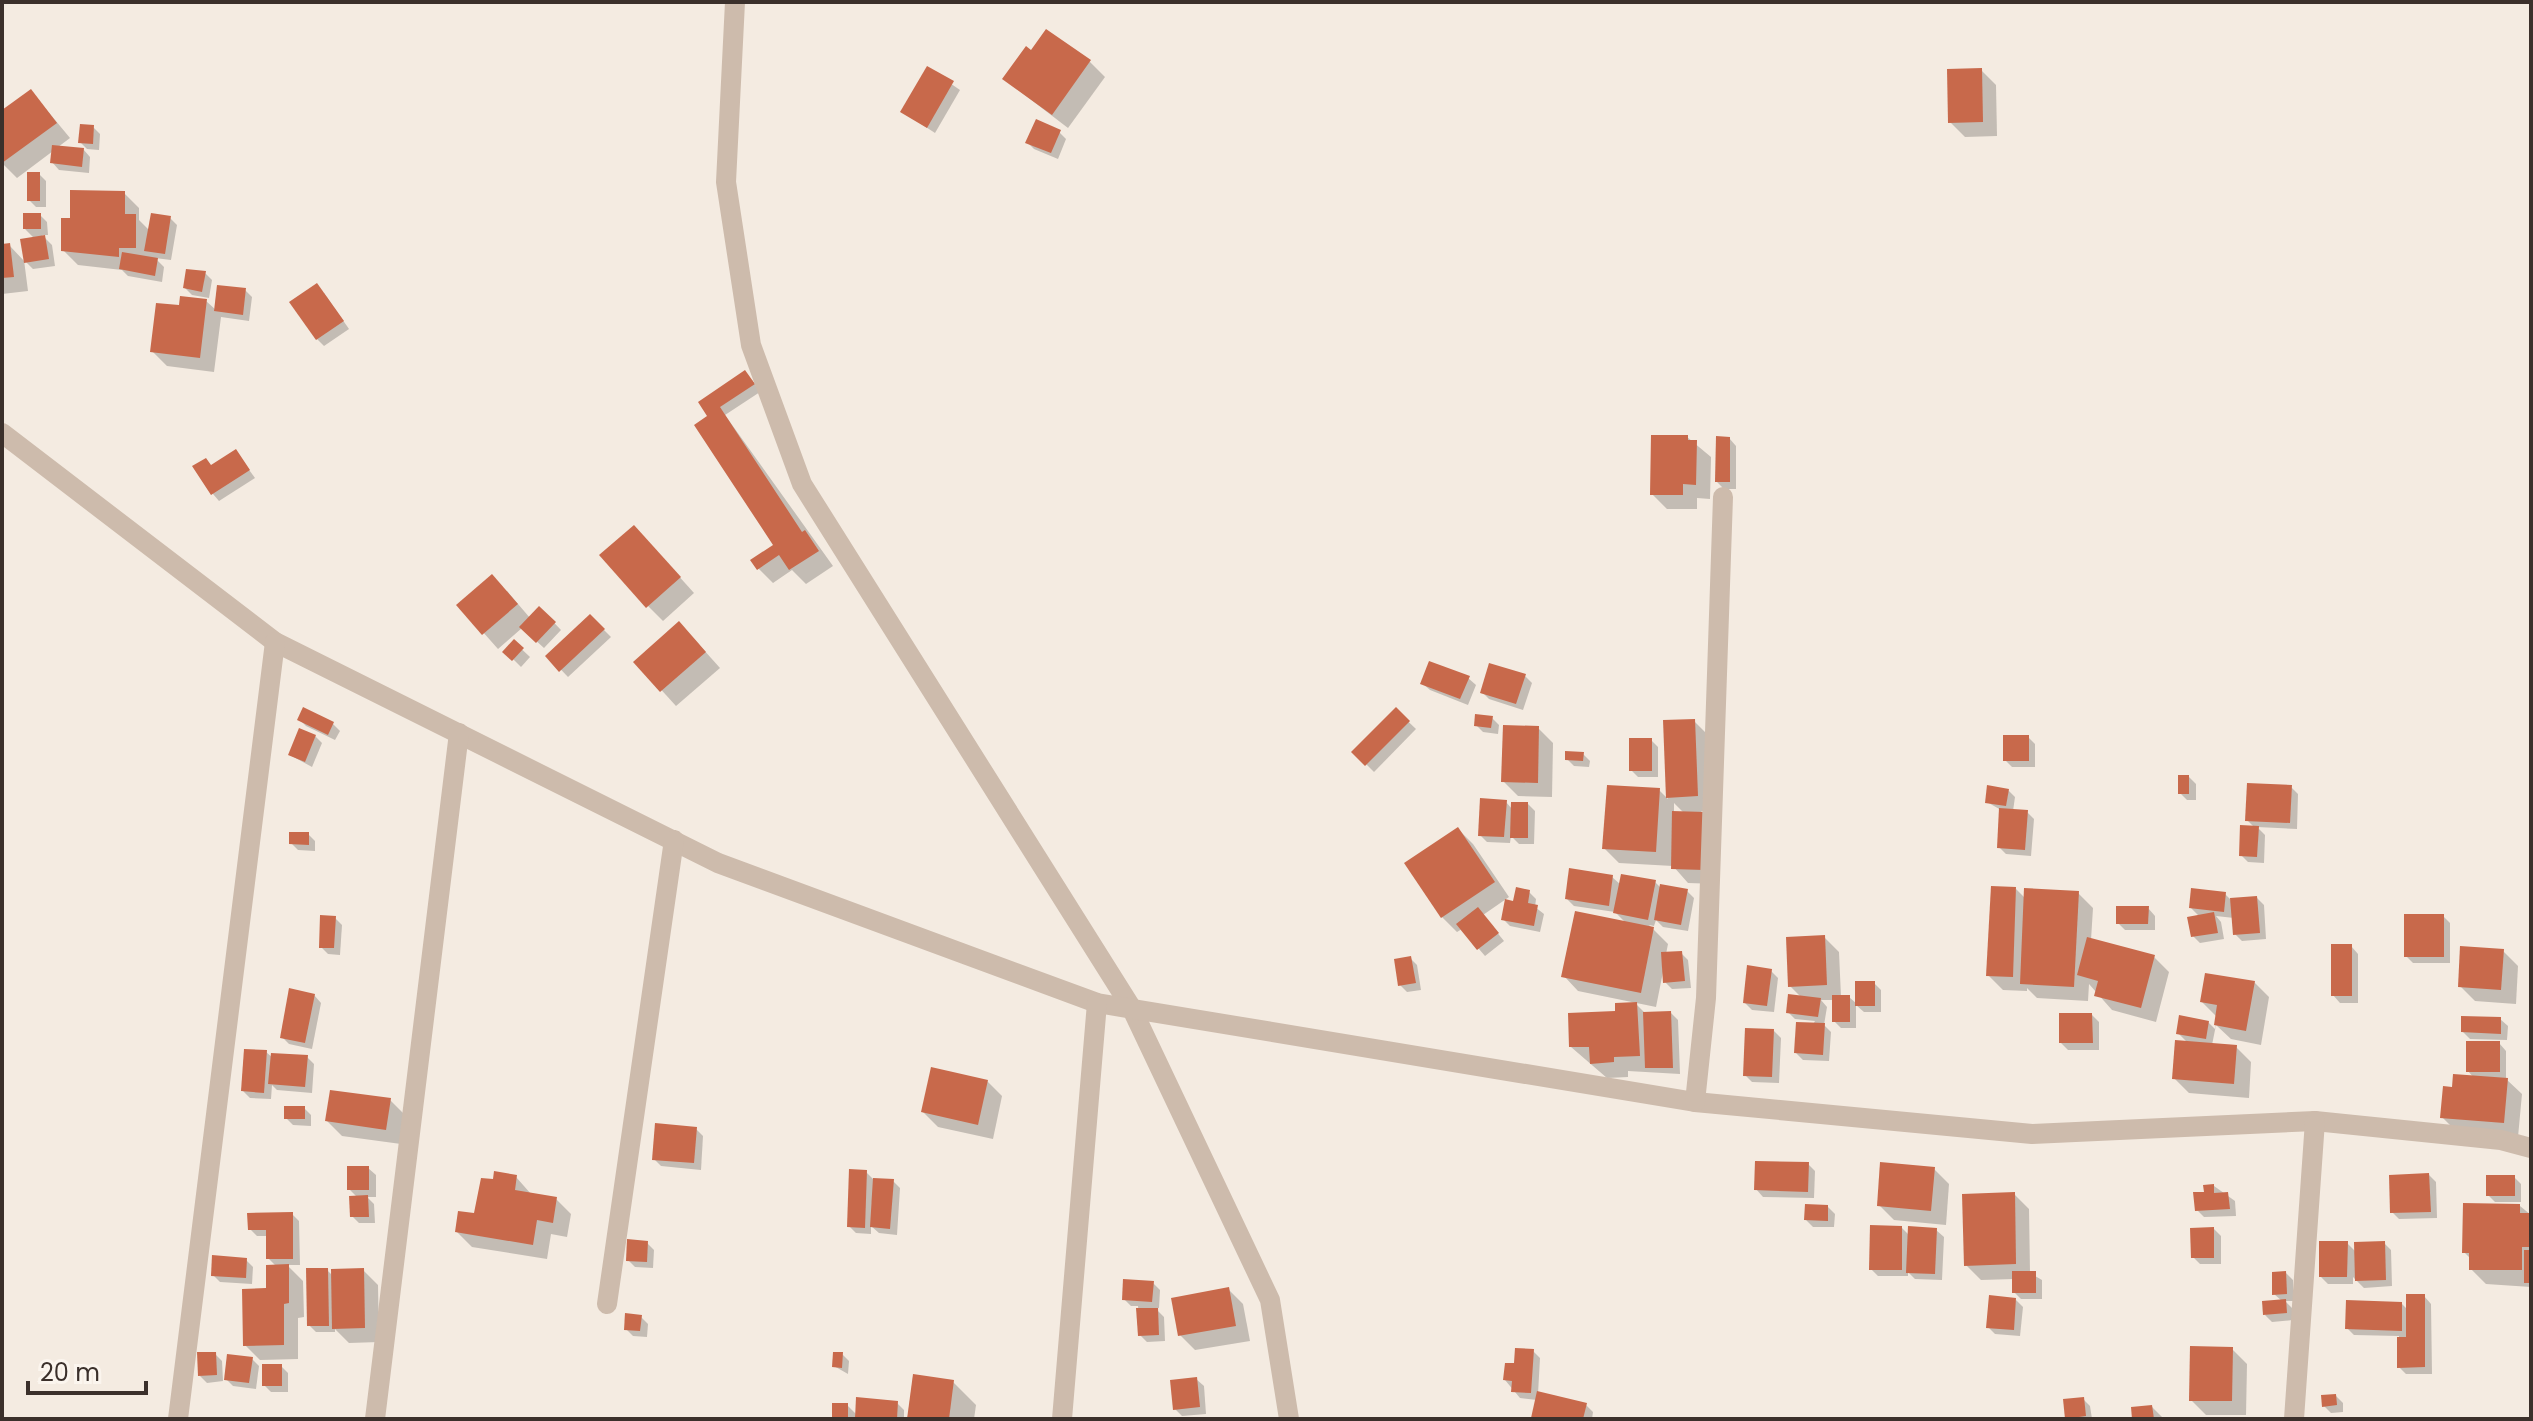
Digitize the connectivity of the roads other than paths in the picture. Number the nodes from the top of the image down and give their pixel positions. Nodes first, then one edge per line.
1 (735, 2) edge
2 (2, 433) edge
3 (1723, 497) dead end
4 (275, 642) junction
5 (459, 733) junction
6 (674, 840) junction
7 (1097, 1003) junction
8 (1131, 1007) junction
9 (1695, 1102) junction
10 (2315, 1121) junction
11 (2531, 1148) edge
12 (607, 1304) dead end
13 (178, 1419) edge
14 (375, 1419) edge
15 (1062, 1419) edge
16 (1289, 1419) edge
17 (2294, 1419) edge

1 - 8 street
2 - 4 street
3 - 9 street
4 - 5 street
4 - 13 street
5 - 6 street
5 - 14 street
6 - 7 street
6 - 12 street
7 - 8 street
7 - 15 street
8 - 9 street
8 - 16 street
9 - 10 street
10 - 11 street
10 - 17 street

